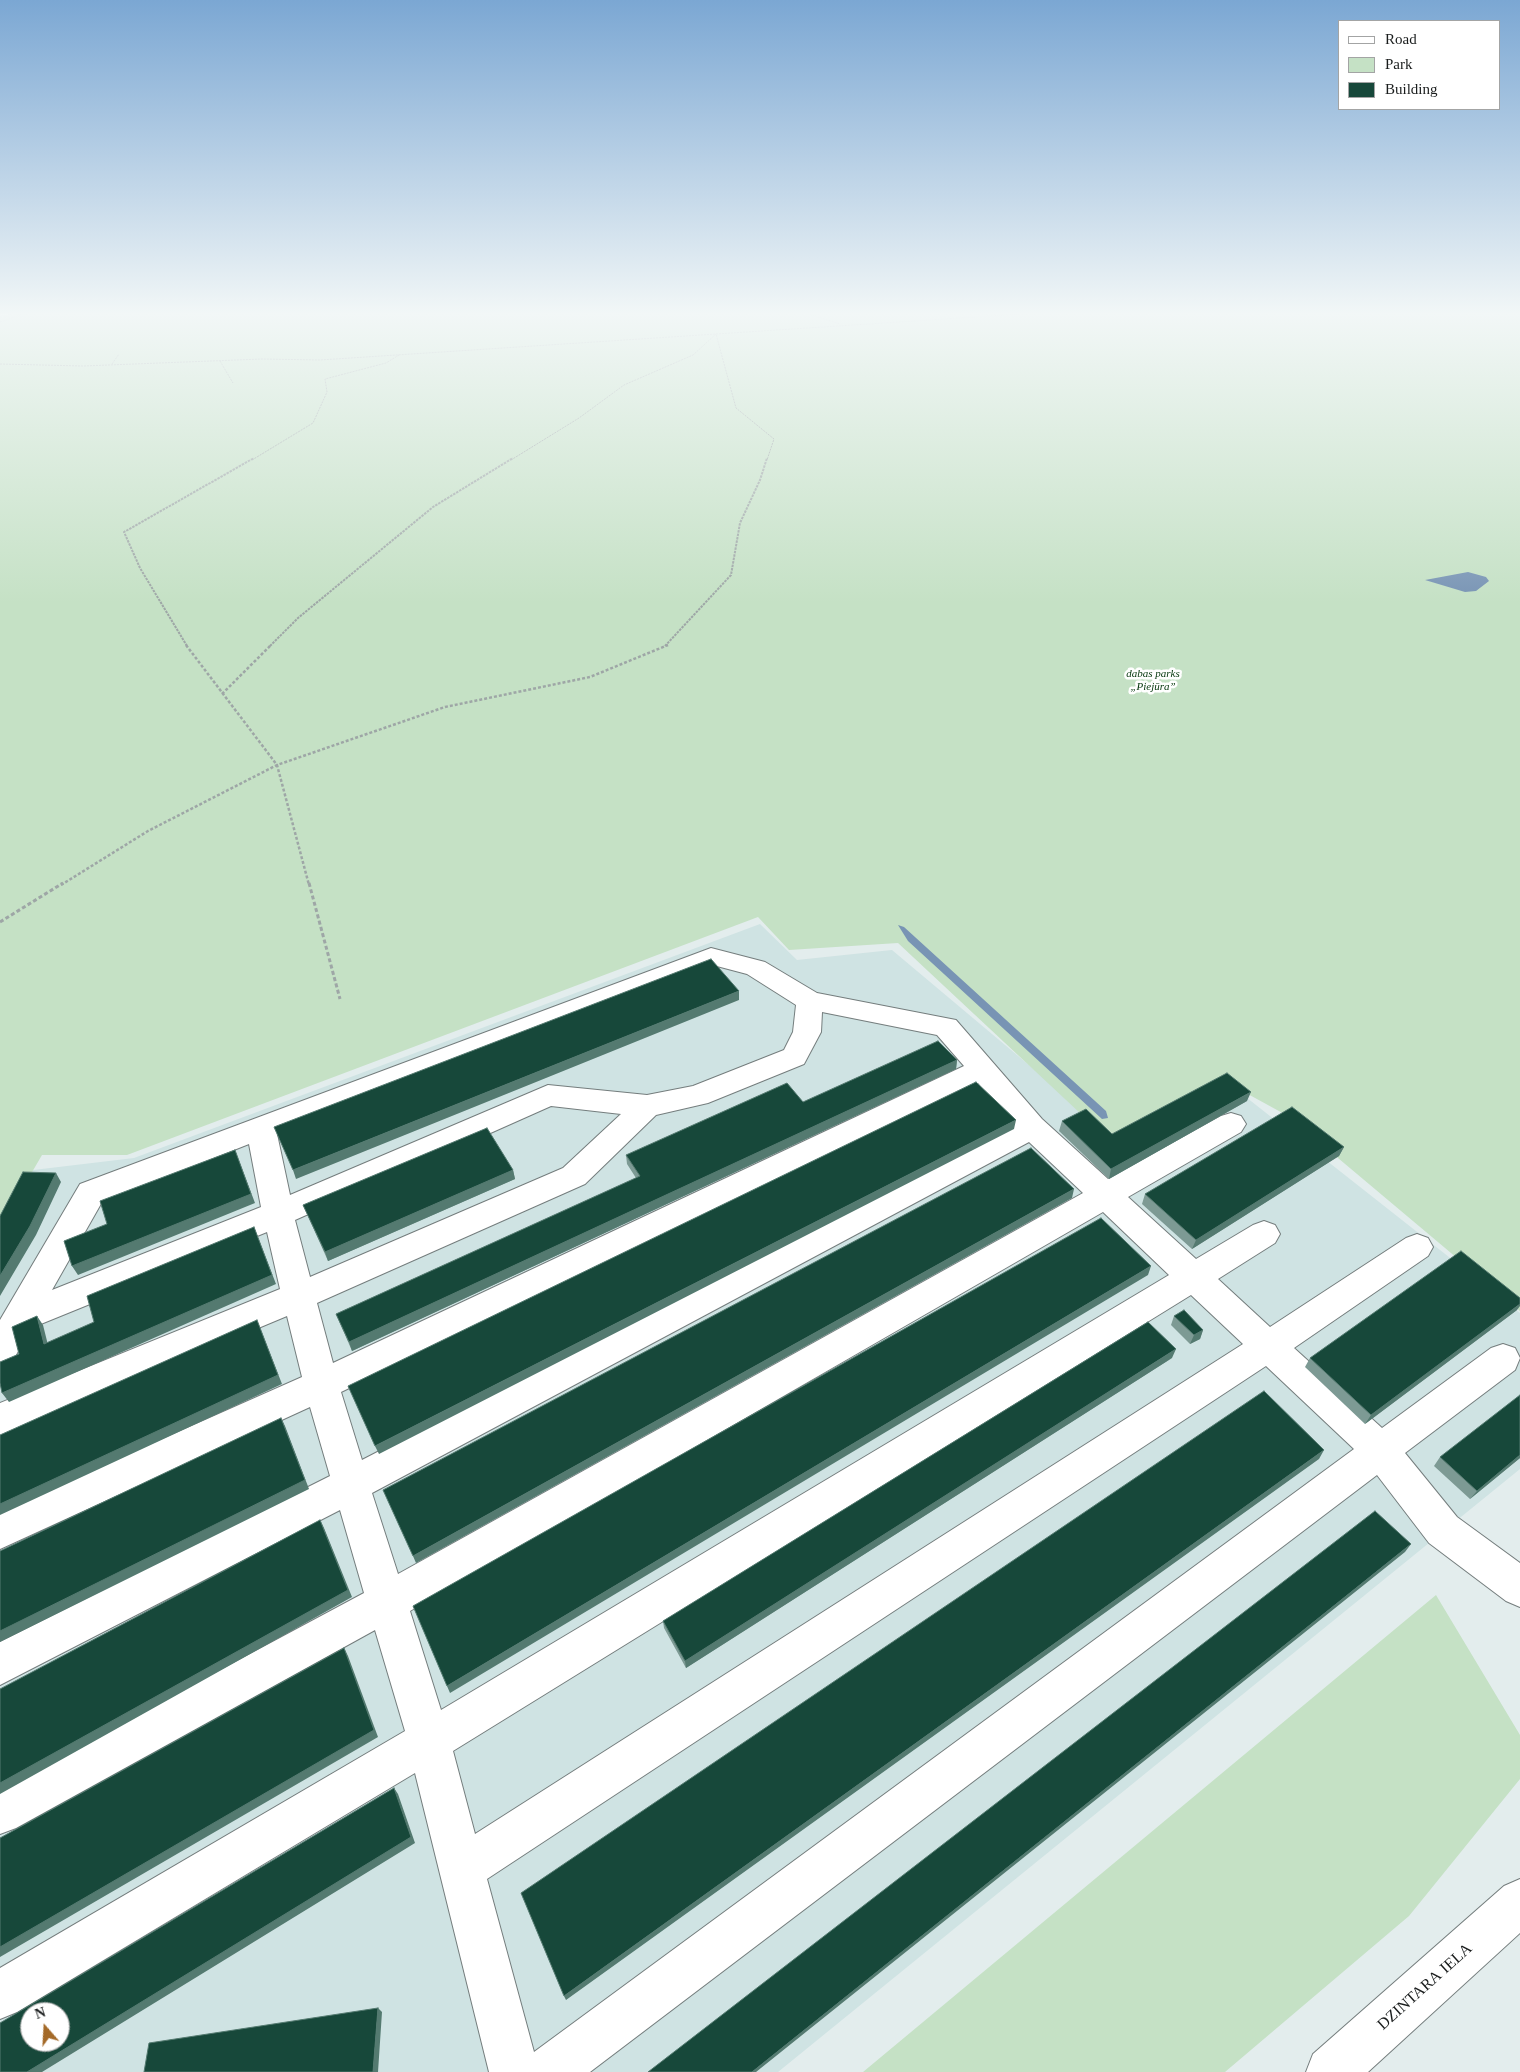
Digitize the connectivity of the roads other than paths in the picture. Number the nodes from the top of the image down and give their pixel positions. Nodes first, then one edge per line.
1 (810, 1001) junction
2 (983, 1069) junction
3 (647, 1106) junction
4 (1231, 1124) dead end
5 (1032, 1126) junction
6 (261, 1127) junction
7 (1106, 1195) junction
8 (278, 1214) junction
9 (1264, 1234) dead end
10 (1417, 1247) dead end
11 (1194, 1277) junction
12 (300, 1296) junction
13 (19, 1318) junction
14 (1269, 1346) junction
15 (0, 1351) edge
16 (1502, 1358) dead end
17 (321, 1385) junction
18 (0, 1420) edge
19 (1380, 1450) junction
20 (350, 1485) junction
21 (0, 1530) edge
22 (1520, 1587) edge
23 (387, 1602) junction
24 (0, 1664) edge
25 (429, 1741) junction
26 (0, 1812) edge
27 (462, 1869) junction
28 (1520, 1902) edge
29 (0, 1995) edge
30 (514, 2072) edge
31 (549, 2072) edge
32 (1331, 2072) edge

1 - 2 street
1 - 3 street
1 - 6 street
2 - 5 street
2 - 17 street
3 - 8 street
3 - 12 street
4 - 7 street
5 - 7 street
5 - 20 street
6 - 8 street
6 - 13 street
7 - 11 street
7 - 23 street
8 - 12 street
8 - 13 street
9 - 11 street
10 - 14 street
11 - 14 street
11 - 25 street
12 - 17 street
12 - 18 street
13 - 15 street
14 - 19 street
14 - 27 street
16 - 19 street
17 - 20 street
17 - 21 street
19 - 22 street
19 - 31 street
20 - 23 street
20 - 24 street
23 - 25 street
23 - 26 street
25 - 27 street
25 - 29 street
27 - 30 street
28 - 32 street, DZINTARA IELA

